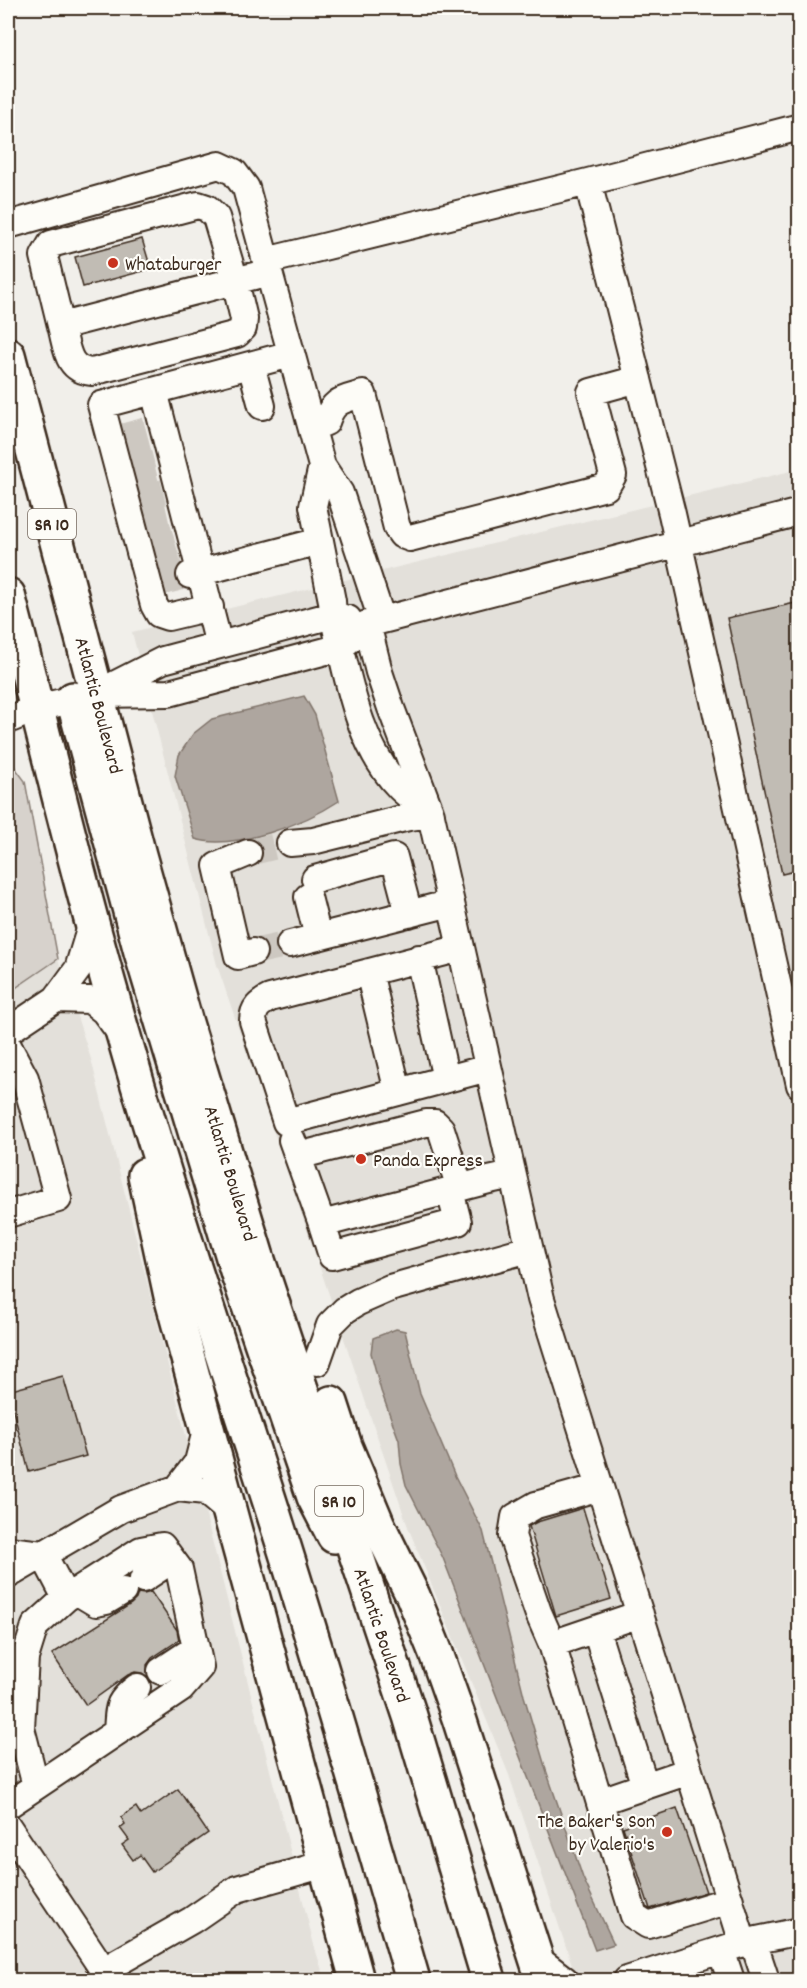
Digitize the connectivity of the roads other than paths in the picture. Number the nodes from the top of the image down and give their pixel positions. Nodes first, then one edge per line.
1 (800, 127) edge
2 (588, 182) junction
3 (8, 225) edge
4 (44, 256) junction
5 (268, 267) junction
6 (234, 281) junction
7 (61, 326) junction
8 (291, 354) junction
9 (8, 355) edge
10 (251, 365) junction
11 (92, 372) junction
12 (638, 379) junction
13 (154, 391) junction
14 (101, 405) junction
15 (262, 406) dead end
16 (312, 428) junction
17 (322, 466) junction
18 (176, 500) junction
19 (800, 512) edge
20 (320, 541) junction
21 (679, 542) junction
22 (8, 595) edge
23 (210, 607) junction
24 (333, 615) junction
25 (375, 622) junction
26 (219, 645) junction
27 (341, 647) junction
28 (85, 697) junction
29 (22, 714) edge
30 (430, 813) junction
31 (298, 846) tunnel mouth
32 (244, 859) tunnel mouth
33 (451, 903) junction
34 (409, 914) junction
35 (92, 923) junction
36 (318, 937) junction
37 (290, 944) tunnel mouth
38 (461, 948) junction
39 (253, 952) tunnel mouth
40 (419, 958) junction
41 (369, 972) junction
42 (279, 995) junction
43 (56, 999) junction
44 (186, 1023) junction
45 (8, 1031) edge
46 (124, 1037) junction
47 (8, 1046) edge
48 (488, 1068) junction
49 (446, 1079) junction
50 (800, 1085) edge
51 (388, 1095) junction
52 (286, 1122) junction
53 (298, 1156) junction
54 (512, 1175) junction
55 (455, 1189) junction
56 (8, 1214) edge
57 (529, 1249) junction
58 (317, 1362) junction
59 (207, 1426) junction
60 (600, 1487) junction
61 (178, 1488) junction
62 (231, 1513) junction
63 (8, 1550) edge
64 (44, 1554) junction
65 (172, 1560) junction
66 (8, 1575) edge
67 (71, 1595) junction
68 (640, 1614) junction
69 (377, 1617) junction
70 (596, 1630) junction
71 (552, 1644) junction
72 (196, 1648) junction
73 (161, 1671) dead end
74 (137, 1687) dead end
75 (117, 1732) junction
76 (689, 1771) junction
77 (36, 1786) junction
78 (645, 1786) junction
79 (601, 1802) junction
80 (8, 1805) edge
81 (8, 1827) edge
82 (325, 1864) junction
83 (730, 1900) junction
84 (800, 1930) edge
85 (739, 1945) junction
86 (539, 1969) edge
87 (691, 1971) edge
88 (107, 1975) edge
89 (357, 1980) edge
90 (413, 1980) edge
91 (489, 1980) edge
92 (565, 1980) edge
93 (627, 1980) edge
94 (731, 1980) edge
95 (766, 1980) edge

1 - 2 street
2 - 5 street
2 - 12 street
3 - 5 street
4 - 6 street
4 - 6 street
4 - 7 street
5 - 6 street
5 - 8 street
6 - 7 street
6 - 11 street
7 - 11 street
8 - 10 street
8 - 16 street
9 - 28 highway, Atlantic Boulevard / SR 10
10 - 13 street
10 - 15 street
11 - 14 street
12 - 16 street
12 - 21 street
13 - 14 street
13 - 18 street
14 - 23 street
16 - 17 street
17 - 20 street
17 - 25 street
18 - 20 street
18 - 23 street
19 - 21 street
20 - 24 street
21 - 25 street
21 - 50 street
22 - 29 highway
23 - 26 street
24 - 25 street
24 - 26 street
24 - 27 street
25 - 27 street
25 - 30 street
26 - 28 street
27 - 28 street
27 - 30 street
28 - 29 street
28 - 44 highway, Atlantic Boulevard / SR 10
28 - 69 highway
29 - 35 highway
30 - 31 street
30 - 33 street
32 - 39 street
33 - 34 street
33 - 38 street
34 - 36 street
34 - 36 street
35 - 43 street
35 - 46 highway
36 - 37 street
38 - 40 street
38 - 48 street
40 - 41 street
40 - 49 street
41 - 42 street
41 - 51 street
42 - 51 street
42 - 52 street
43 - 45 street
43 - 46 street
44 - 58 highway
44 - 69 highway, Atlantic Boulevard / SR 10
46 - 59 highway
46 - 90 highway
47 - 56 street
48 - 49 street
48 - 54 street
49 - 51 street
51 - 52 street
52 - 53 street
53 - 55 street
53 - 55 street
54 - 55 street
54 - 57 street
57 - 58 street
57 - 60 street
58 - 86 highway
59 - 61 street
59 - 62 highway
60 - 68 street
60 - 71 street
61 - 62 street
61 - 64 street
62 - 82 highway
63 - 64 street
64 - 66 street
64 - 67 street
65 - 67 street
65 - 67 street
65 - 72 street
67 - 77 street
68 - 70 street
68 - 76 street
69 - 91 highway, Atlantic Boulevard / SR 10
70 - 71 street
70 - 78 street
71 - 79 street
72 - 73 street
72 - 75 street
74 - 75 street
75 - 77 street
76 - 78 street
76 - 83 street
77 - 80 street
78 - 79 street
79 - 83 street
81 - 88 street
82 - 88 street
82 - 89 highway
83 - 85 street
84 - 85 street
85 - 87 street
85 - 94 street
85 - 95 street
86 - 92 street
87 - 93 street

